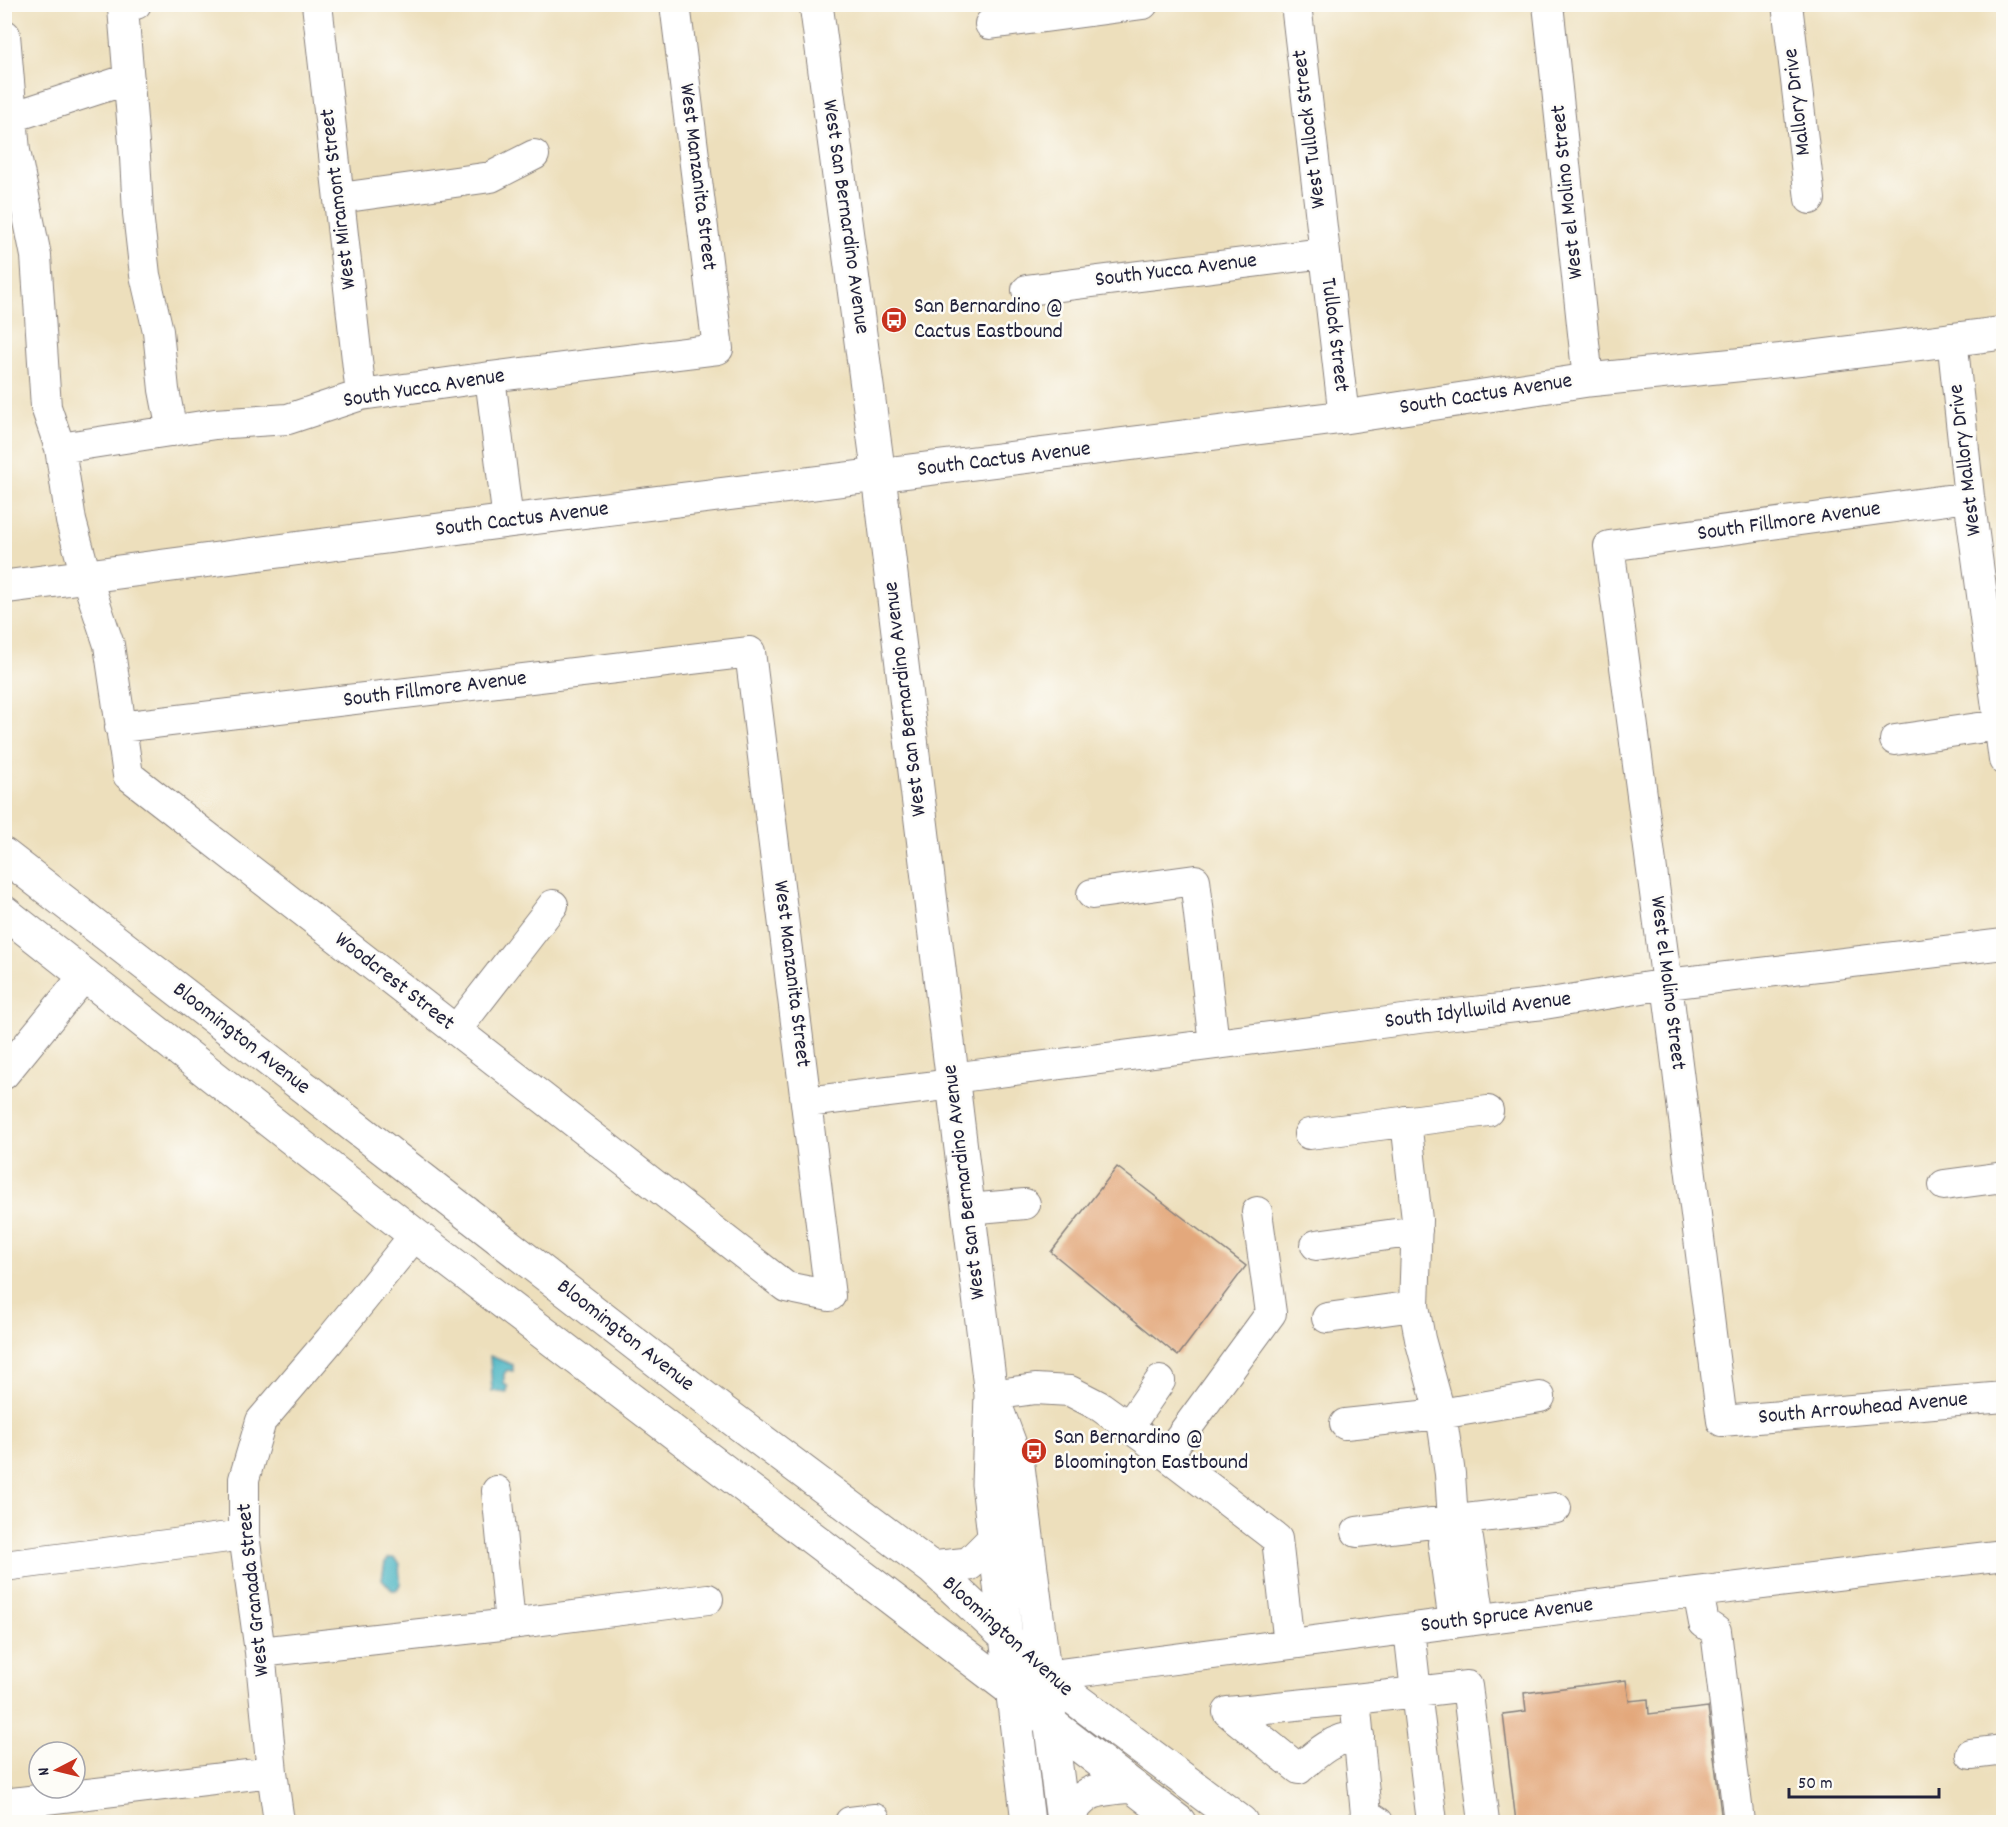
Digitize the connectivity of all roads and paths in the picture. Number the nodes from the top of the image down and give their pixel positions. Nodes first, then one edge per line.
1 (136, 4) edge
2 (316, 4) edge
3 (675, 4) edge
4 (816, 4) edge
5 (1143, 4) edge
6 (1296, 4) edge
7 (1548, 4) edge
8 (1787, 4) edge
9 (990, 24) dead end
10 (5, 35) edge
11 (129, 79) junction
12 (12, 117) junction
13 (534, 155) dead end
14 (340, 198) junction
15 (1810, 199) dead end
16 (1324, 253) junction
17 (1028, 290) dead end
18 (2004, 333) edge
19 (1952, 338) junction
20 (718, 349) joint
21 (490, 377) junction
22 (1588, 380) junction
23 (362, 394) junction
24 (1344, 417) junction
25 (172, 431) junction
26 (60, 448) junction
27 (879, 476) junction
28 (1969, 497) junction
29 (508, 521) junction
30 (1609, 546) joint
31 (86, 576) junction
32 (4, 587) edge
33 (750, 652) joint
34 (1999, 725) junction
35 (120, 727) junction
36 (1895, 740) dead end
37 (2004, 760) edge
38 (4, 855) edge
39 (1092, 894) dead end
40 (553, 905) dead end
41 (4, 912) edge
42 (2004, 944) edge
43 (85, 975) junction
44 (1667, 984) junction
45 (456, 1030) junction
46 (1214, 1044) junction
47 (4, 1074) edge
48 (953, 1081) junction
49 (807, 1101) junction
50 (1488, 1111) dead end
51 (1406, 1121) junction
52 (1309, 1134) dead end
53 (2004, 1177) edge
54 (1944, 1185) dead end
55 (1025, 1204) dead end
56 (968, 1209) junction
57 (1257, 1212) dead end
58 (1417, 1231) junction
59 (415, 1235) junction
60 (1316, 1245) dead end
61 (830, 1296) joint
62 (1414, 1306) junction
63 (1327, 1318) dead end
64 (1160, 1381) dead end
65 (991, 1395) junction
66 (1540, 1397) dead end
67 (2004, 1398) edge
68 (1440, 1414) junction
69 (1722, 1421) joint
70 (1345, 1424) dead end
71 (1129, 1426) junction
72 (1167, 1455) junction
73 (497, 1491) dead end
74 (1556, 1508) dead end
75 (1452, 1520) junction
76 (1357, 1532) dead end
77 (244, 1535) junction
78 (995, 1538) junction
79 (2004, 1555) edge
80 (4, 1566) edge
81 (932, 1568) junction
82 (1698, 1592) junction
83 (708, 1599) dead end
84 (1467, 1621) junction
85 (510, 1624) junction
86 (1409, 1629) junction
87 (1006, 1637) junction
88 (1290, 1644) junction
89 (260, 1652) junction
90 (1044, 1676) junction
91 (1013, 1691) junction
92 (1416, 1692) junction
93 (1355, 1699) junction
94 (1050, 1723) junction
95 (1359, 1736) junction
96 (2004, 1750) edge
97 (1971, 1754) dead end
98 (272, 1772) junction
99 (1132, 1786) junction
100 (4, 1804) edge
101 (279, 1822) edge
102 (1028, 1822) edge
103 (1063, 1822) edge
104 (1179, 1822) edge
105 (1241, 1822) edge
106 (1378, 1822) edge
107 (1432, 1822) edge
108 (1484, 1822) edge
109 (1739, 1822) edge

1 - 11 street
2 - 14 street, West Miramont Street
3 - 20 street, West Manzanita Street
4 - 27 main road, West San Bernardino Avenue
5 - 9 street
6 - 16 street, West Tullock Street
7 - 22 street, West el Molino Street
8 - 15 street, Mallory Drive
10 - 12 street, Woodcrest Street
11 - 12 street
11 - 25 street
12 - 26 street, Woodcrest Street
13 - 14 street
14 - 23 street, West Miramont Street
16 - 17 street, South Yucca Avenue
16 - 24 street, Tullock Street
18 - 19 main road, South Cactus Avenue
19 - 22 main road, South Cactus Avenue
19 - 28 street, West Mallory Drive
20 - 21 street, South Yucca Avenue
21 - 23 street, South Yucca Avenue
21 - 29 street
22 - 24 main road, South Cactus Avenue
23 - 25 street, South Yucca Avenue
24 - 27 main road, South Cactus Avenue
25 - 26 street, South Yucca Avenue
26 - 31 street, Woodcrest Street
27 - 29 main road, South Cactus Avenue
27 - 48 main road, West San Bernardino Avenue
28 - 30 street, South Fillmore Avenue
28 - 34 street, West Mallory Drive
29 - 31 main road, South Cactus Avenue
30 - 44 street, West el Molino Street
31 - 32 main road, South Cactus Avenue
31 - 35 street, Woodcrest Street
33 - 35 street, South Fillmore Avenue
33 - 49 street, West Manzanita Street
34 - 36 street
34 - 37 street, West Mallory Drive
35 - 45 street, Woodcrest Street
38 - 81 main road, Bloomington Avenue
39 - 46 street
40 - 45 street
41 - 43 main road, Bloomington Avenue
42 - 44 street, South Idyllwild Avenue
43 - 47 street
43 - 59 main road, Bloomington Avenue
44 - 46 street, South Idyllwild Avenue
44 - 69 street, West el Molino Street
45 - 61 street, Woodcrest Street
46 - 48 street, South Idyllwild Avenue
48 - 49 street, South Idyllwild Avenue
48 - 56 main road, West San Bernardino Avenue
49 - 61 street, West Manzanita Street
50 - 51 street
51 - 52 street
51 - 58 street
53 - 54 street
55 - 56 street
56 - 65 main road, West San Bernardino Avenue
57 - 72 street
58 - 60 street
58 - 62 street
59 - 77 street, West Granada Street
59 - 91 main road, Bloomington Avenue
62 - 63 street
62 - 68 street
64 - 71 street
65 - 71 street
65 - 78 main road, West San Bernardino Avenue
65 - 90 main road, West San Bernardino Avenue
66 - 68 street
67 - 69 street, South Arrowhead Avenue
68 - 70 street
68 - 75 street
71 - 72 street
72 - 88 street
73 - 85 street
74 - 75 street
75 - 76 street
75 - 84 street
77 - 80 street
77 - 89 street, West Granada Street
78 - 81 main road
78 - 87 main road, West San Bernardino Avenue
79 - 82 street, South Spruce Avenue
81 - 87 main road, Bloomington Avenue
82 - 84 street, South Spruce Avenue
82 - 109 street
83 - 85 street
84 - 86 street, South Spruce Avenue
85 - 89 street
86 - 88 street, South Spruce Avenue
86 - 92 street
87 - 90 main road, Bloomington Avenue
87 - 91 main road, West San Bernardino Avenue
88 - 90 street, South Spruce Avenue
89 - 98 street, West Granada Street
90 - 91 street, South Spruce Avenue
90 - 94 main road, West San Bernardino Avenue
90 - 105 main road, Bloomington Avenue
91 - 94 main road, Bloomington Avenue
91 - 102 main road, West San Bernardino Avenue
92 - 93 street
92 - 107 street
92 - 108 street
93 - 95 street
93 - 95 street
94 - 99 main road, Bloomington Avenue
94 - 103 main road, West San Bernardino Avenue
95 - 106 street
96 - 97 street
98 - 100 street
98 - 101 street, West Granada Street
99 - 103 main road
99 - 104 main road, Bloomington Avenue

